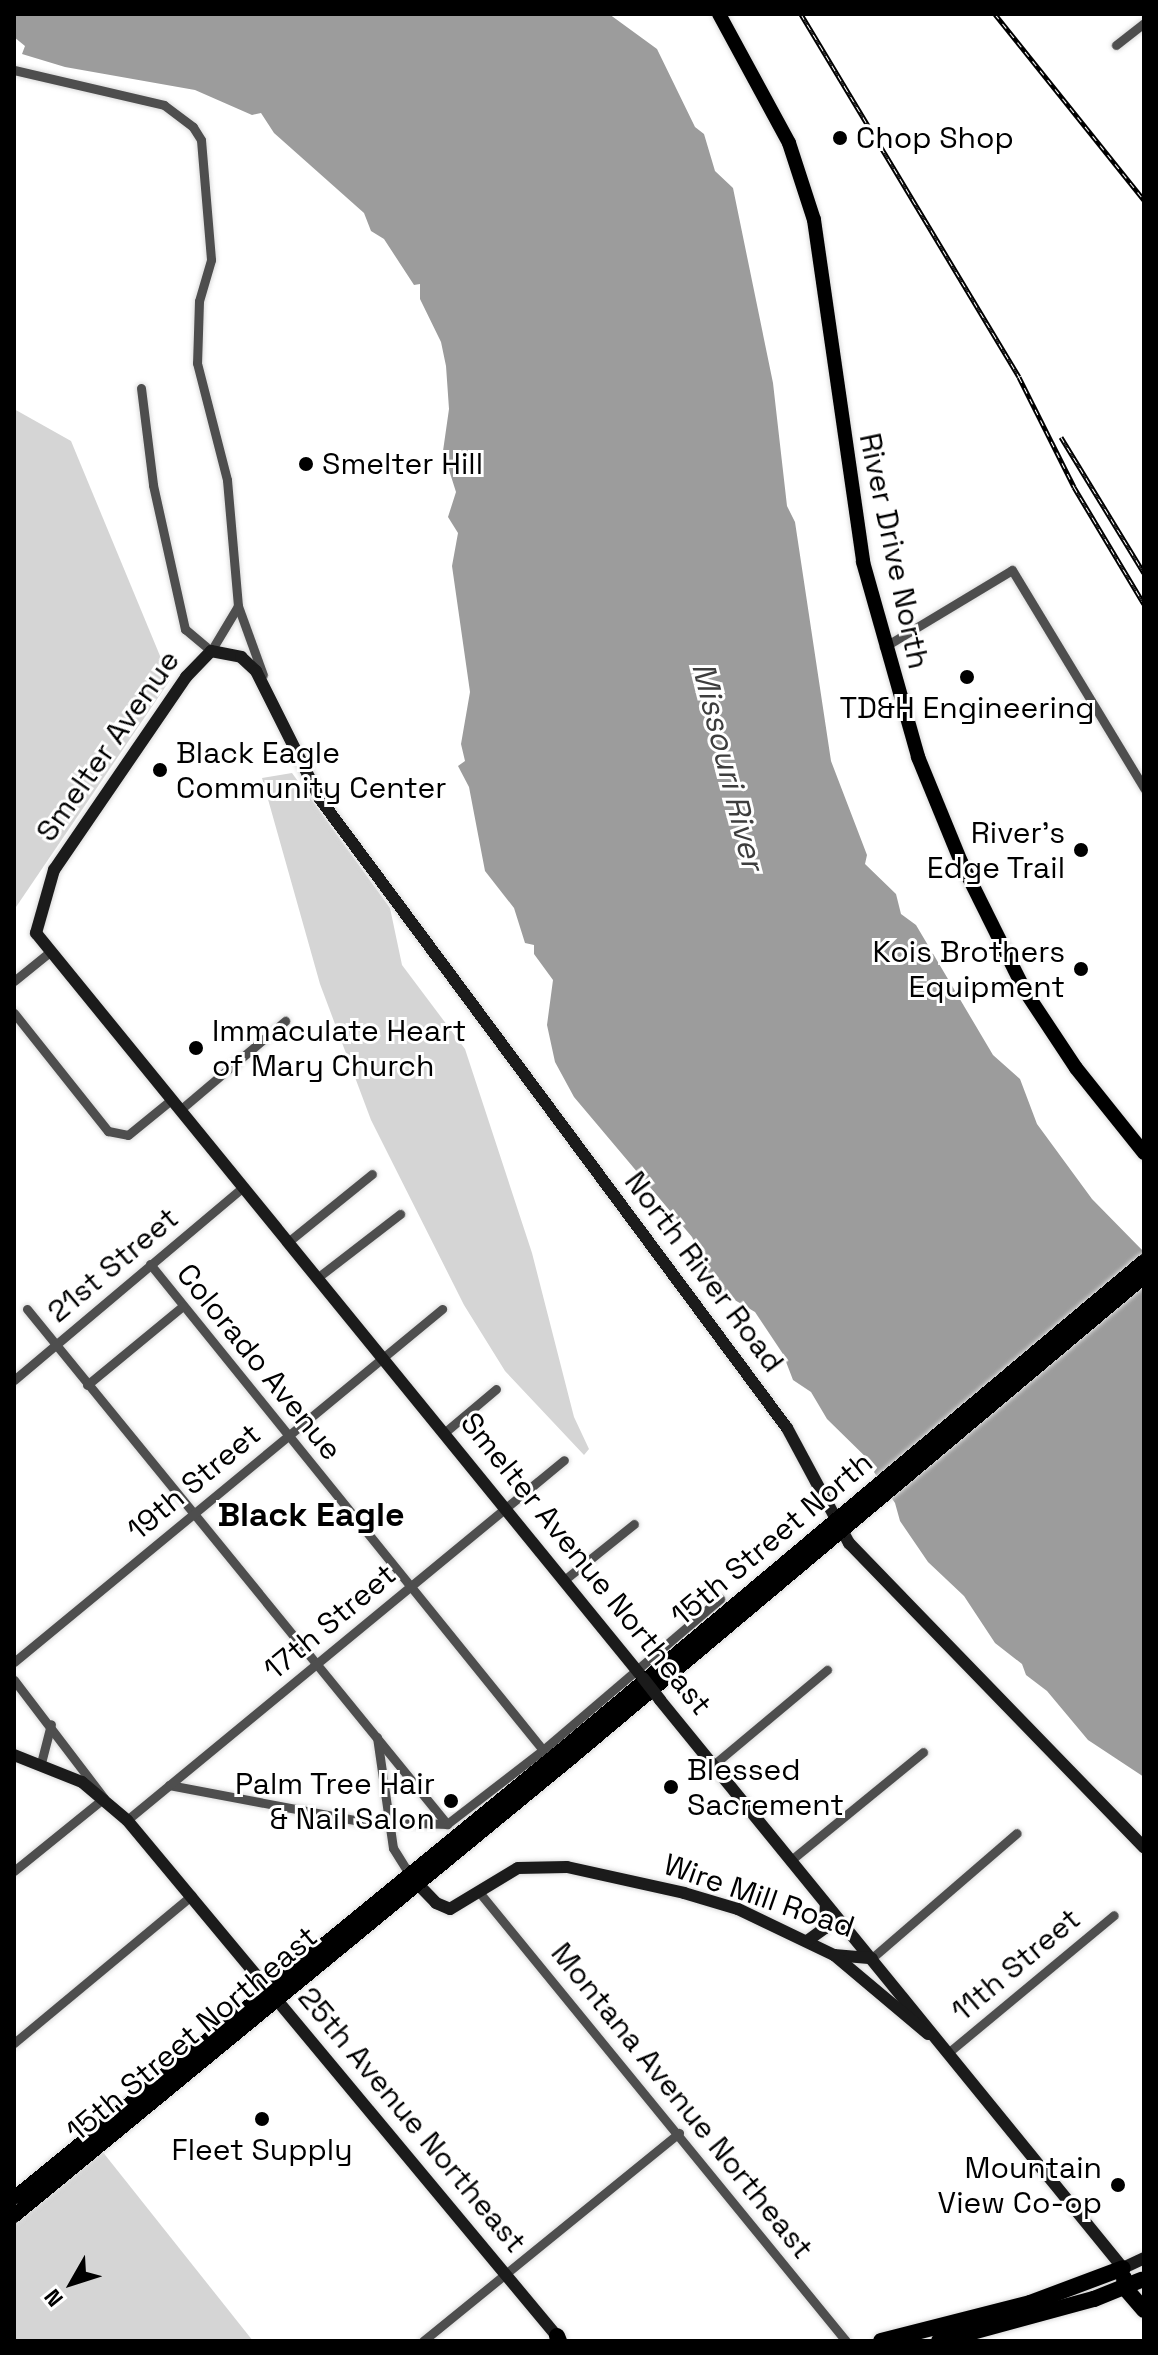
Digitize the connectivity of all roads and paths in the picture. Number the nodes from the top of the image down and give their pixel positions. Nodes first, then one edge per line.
1 (719, 14) edge
2 (1144, 23) edge
3 (1116, 45) dead end
4 (14, 70) edge
5 (141, 388) dead end
6 (238, 606) junction
7 (884, 647) junction
8 (218, 650) junction
9 (268, 690) junction
10 (1144, 788) edge
11 (36, 933) joint
12 (51, 951) junction
13 (14, 981) edge
14 (14, 1013) edge
15 (285, 1021) dead end
16 (171, 1100) junction
17 (180, 1110) junction
18 (1144, 1153) edge
19 (372, 1174) dead end
20 (243, 1187) junction
21 (400, 1214) dead end
22 (288, 1242) junction
23 (1144, 1261) edge
24 (150, 1264) junction
25 (1144, 1277) edge
26 (317, 1278) junction
27 (183, 1306) junction
28 (27, 1309) dead end
29 (442, 1309) dead end
30 (57, 1343) junction
31 (381, 1358) junction
32 (14, 1380) edge
33 (87, 1385) junction
34 (496, 1389) dead end
35 (444, 1433) junction
36 (286, 1437) junction
37 (564, 1460) dead end
38 (504, 1508) junction
39 (857, 1509) junction
40 (192, 1514) junction
41 (634, 1524) dead end
42 (837, 1526) junction
43 (563, 1581) junction
44 (409, 1586) junction
45 (720, 1599) dead end
46 (14, 1662) edge
47 (316, 1665) junction
48 (827, 1670) dead end
49 (640, 1675) junction
50 (14, 1680) edge
51 (51, 1724) junction
52 (377, 1736) junction
53 (543, 1750) junction
54 (923, 1752) dead end
55 (14, 1755) edge
56 (41, 1763) junction
57 (712, 1766) junction
58 (169, 1785) junction
59 (99, 1794) junction
60 (127, 1820) junction
61 (388, 1823) junction
62 (447, 1824) junction
63 (1017, 1833) dead end
64 (1144, 1847) edge
65 (790, 1861) junction
66 (14, 1871) edge
67 (414, 1879) junction
68 (400, 1890) joint
69 (479, 1892) junction
70 (192, 1895) junction
71 (826, 1905) junction
72 (1114, 1915) dead end
73 (807, 1941) junction
74 (834, 1955) junction
75 (872, 1958) junction
76 (273, 1993) junction
77 (14, 2043) edge
78 (949, 2052) junction
79 (679, 2133) junction
80 (14, 2198) edge
81 (14, 2216) edge
82 (1144, 2258) edge
83 (1123, 2268) junction
84 (506, 2274) junction
85 (1143, 2280) edge
86 (1125, 2288) junction
87 (1144, 2310) edge
88 (559, 2339) edge
89 (423, 2341) edge
90 (846, 2341) edge
91 (881, 2341) edge
92 (939, 2341) edge

1 - 7 main road, River Drive North
2 - 3 street
4 - 6 street, North River Road
5 - 8 street
6 - 8 street
6 - 9 street, North River Road
7 - 10 street
7 - 18 main road, River Drive North
8 - 9 street, North River Road
8 - 11 street, Smelter Avenue
9 - 42 street, North River Road
11 - 12 street, Smelter Avenue Northeast
12 - 13 street
12 - 16 street, Smelter Avenue Northeast
14 - 16 street
15 - 17 street
16 - 17 street, Smelter Avenue Northeast
17 - 20 street, Smelter Avenue Northeast
19 - 22 street
20 - 22 street, Smelter Avenue Northeast
20 - 24 street, 21st Street
21 - 26 street
22 - 26 street, Smelter Avenue Northeast
23 - 39 main road, 15th Street North
24 - 27 street, Colorado Avenue
24 - 30 street, 21st Street
25 - 39 main road, 15th Street North
26 - 31 street, Smelter Avenue Northeast
27 - 33 street
27 - 36 street, Colorado Avenue
28 - 30 street
29 - 31 street, 19th Street
30 - 32 street, 21st Street
30 - 33 street
31 - 35 street, Smelter Avenue Northeast
31 - 36 street, 19th Street
33 - 40 street
34 - 35 street
35 - 38 street, Smelter Avenue Northeast
36 - 40 street, 19th Street
36 - 44 street, Colorado Avenue
37 - 38 street, 17th Street
38 - 43 street, Smelter Avenue Northeast
38 - 44 street, 17th Street
39 - 42 main road, 15th Street North
40 - 46 street, 19th Street
40 - 47 street
41 - 43 street
42 - 64 street, North River Road
42 - 67 main road, 15th Street North
43 - 49 street, Smelter Avenue Northeast
44 - 47 street, 17th Street
44 - 53 street, Colorado Avenue
45 - 49 street, 15th Street North
47 - 52 street
47 - 58 street, 17th Street
48 - 57 street
49 - 53 street, 15th Street North
49 - 57 street, Smelter Avenue Northeast, bridge
50 - 51 street
51 - 56 street
51 - 59 street
52 - 61 street, Wire Mill Road
52 - 62 street
53 - 62 street, 15th Street North
54 - 65 street
55 - 56 street
56 - 59 street
57 - 65 street, Smelter Avenue Northeast
58 - 60 street, 17th Street
58 - 61 street
59 - 60 street, 25th Avenue Northeast
59 - 66 street
60 - 70 street, 25th Avenue Northeast
61 - 62 street
61 - 67 street, Wire Mill Road
63 - 75 street
65 - 71 street, Smelter Avenue Northeast
67 - 68 main road, 15th Street North
67 - 69 street, Wire Mill Road
68 - 76 main road, 15th Street Northeast
69 - 73 street, Wire Mill Road
69 - 79 street, Montana Avenue Northeast
70 - 76 street, 25th Avenue Northeast
70 - 77 street
71 - 73 street
71 - 75 street, Smelter Avenue Northeast
72 - 78 street, 11th Street
73 - 74 street, Wire Mill Road
74 - 75 street, Wire Mill Road
74 - 78 street
75 - 78 street, Smelter Avenue Northeast
76 - 80 main road, 15th Street Northeast
76 - 81 main road, 15th Street Northeast
76 - 84 street, 25th Avenue Northeast
78 - 83 street, Smelter Avenue Northeast
79 - 84 street
79 - 90 street, Montana Avenue Northeast
82 - 83 street
83 - 85 highway, Smelter Avenue Northeast
83 - 86 highway
83 - 91 highway
84 - 88 street, 25th Avenue Northeast
84 - 89 street
85 - 86 highway
86 - 87 highway
86 - 92 highway

